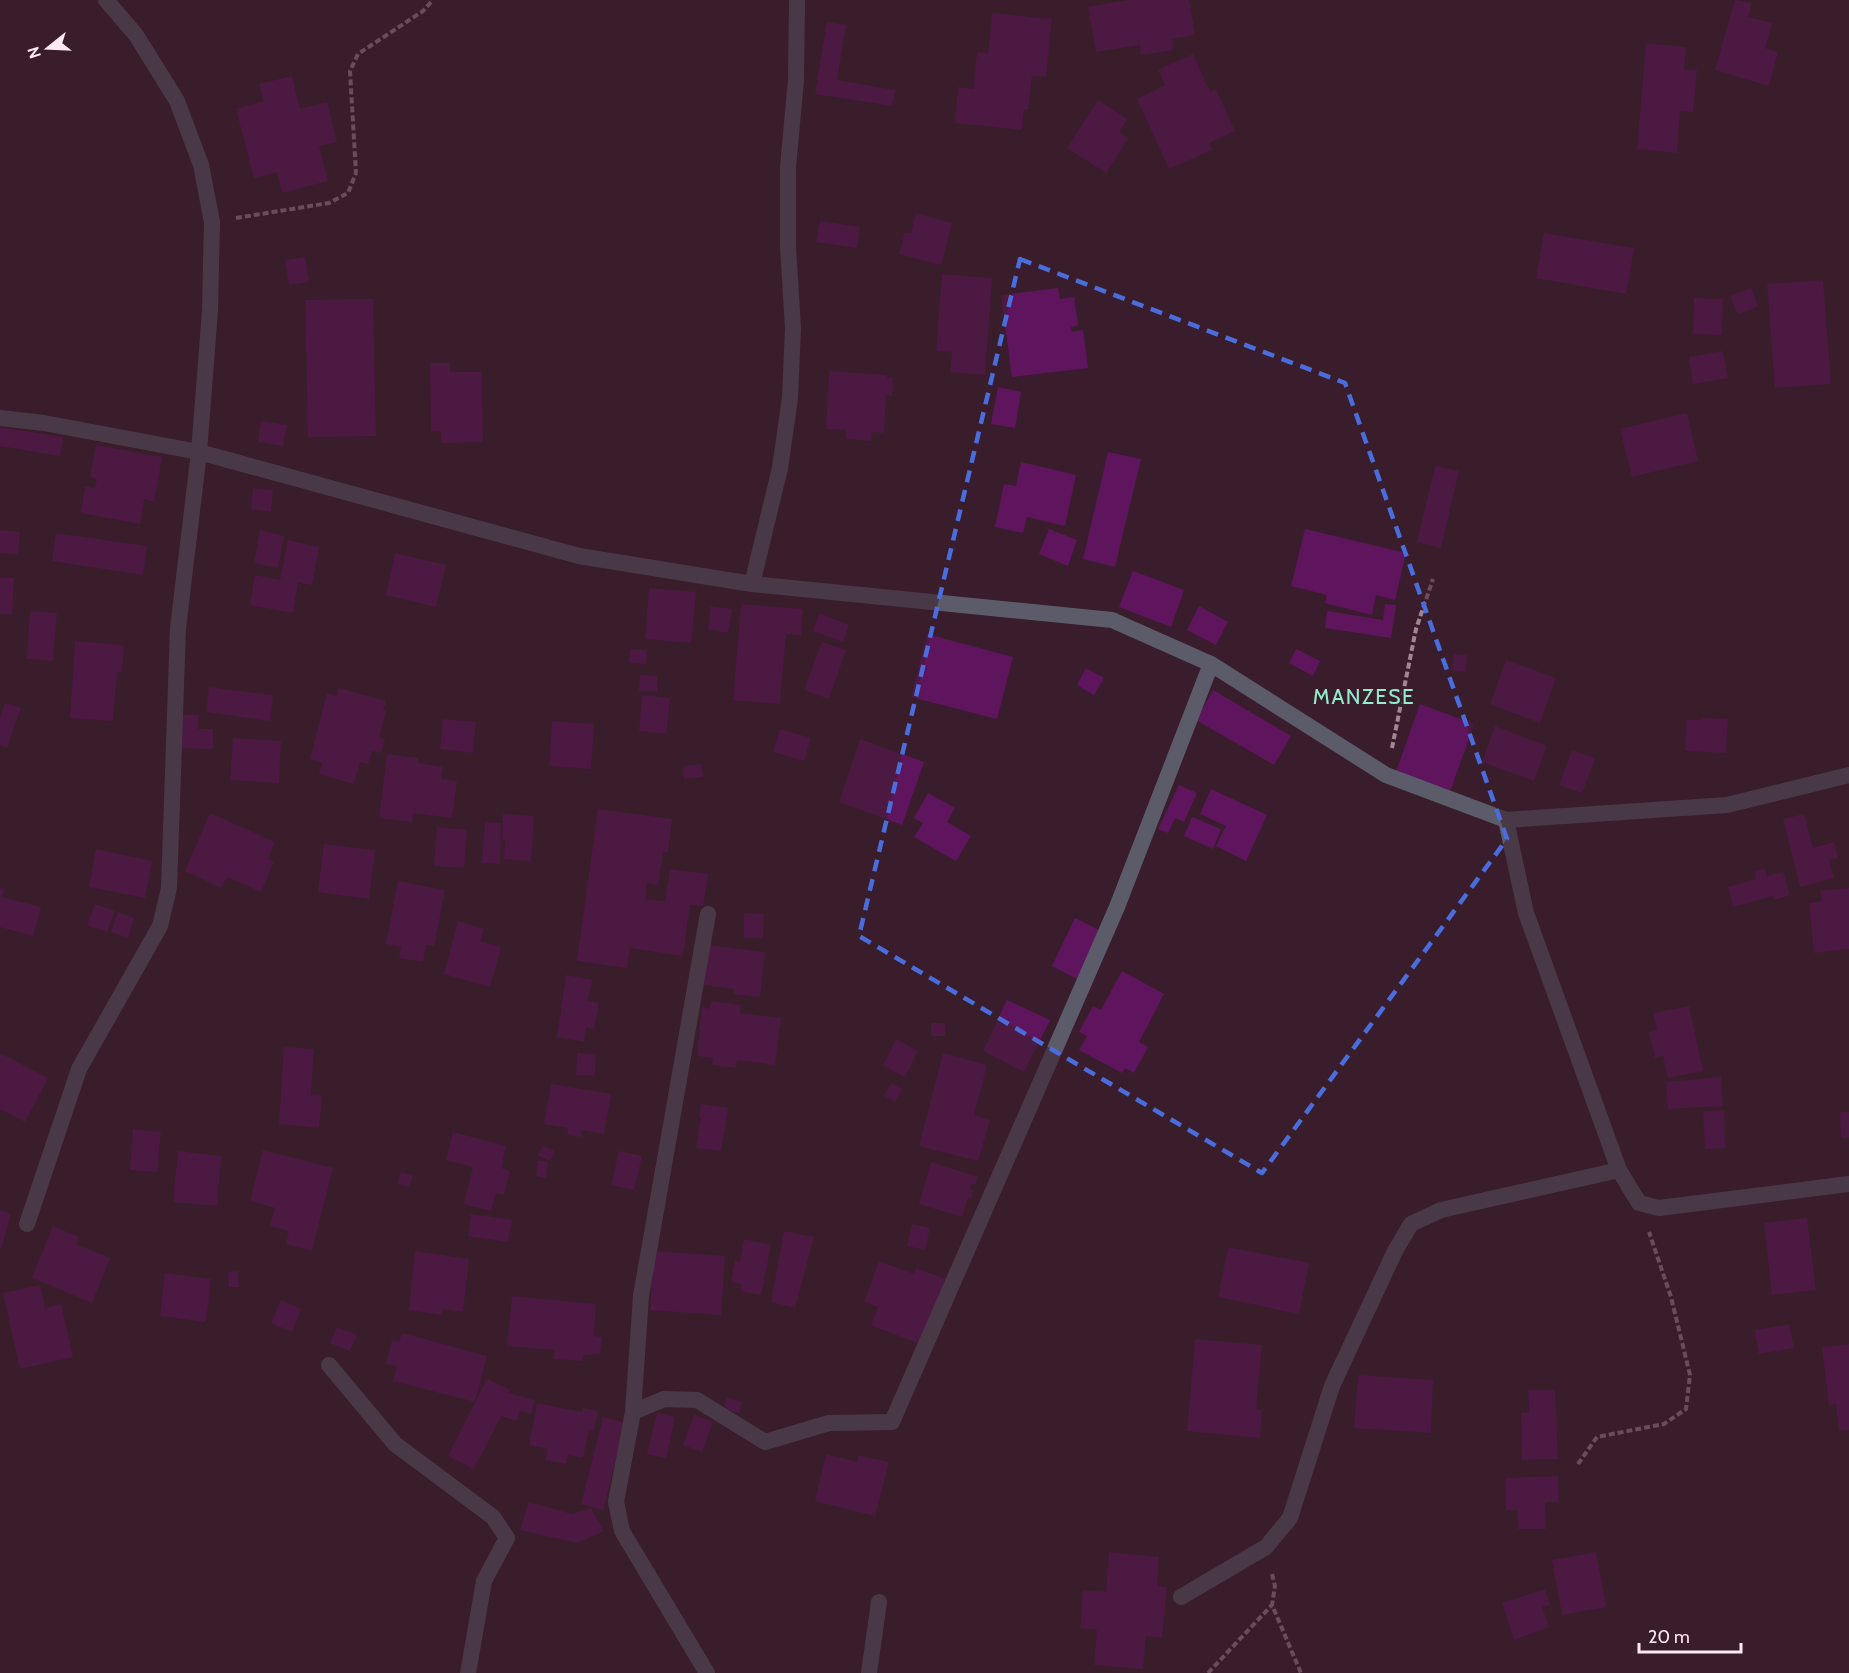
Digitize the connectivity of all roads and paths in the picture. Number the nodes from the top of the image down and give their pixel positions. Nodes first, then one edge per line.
1 (106, 0) edge
2 (433, 0) edge
3 (797, 0) edge
4 (212, 222) junction
5 (0, 418) edge
6 (199, 452) junction
7 (1433, 579) dead end
8 (752, 584) junction
9 (1211, 664) junction
10 (1386, 775) junction
11 (1849, 775) edge
12 (1506, 820) junction
13 (708, 914) dead end
14 (1619, 1170) junction
15 (1849, 1184) edge
16 (1639, 1203) junction
17 (27, 1224) dead end
18 (329, 1365) dead end
19 (633, 1412) junction
20 (1578, 1464) dead end
21 (1266, 1547) junction
22 (1181, 1597) dead end
23 (879, 1602) dead end
24 (1272, 1605) junction
25 (468, 1673) edge
26 (707, 1673) edge
27 (869, 1673) edge
28 (1208, 1673) edge
29 (1301, 1673) edge

1 - 4 street
2 - 4 path
3 - 8 street
4 - 6 street
5 - 6 street
6 - 8 street
6 - 17 street
7 - 10 path
8 - 9 street
9 - 10 street
9 - 19 street
10 - 12 street
11 - 12 street
12 - 14 street
13 - 19 street
14 - 16 street
14 - 21 street
15 - 16 street
16 - 20 path
18 - 25 street
19 - 26 street
21 - 22 street
21 - 24 path
23 - 27 street
24 - 28 path
24 - 29 path

